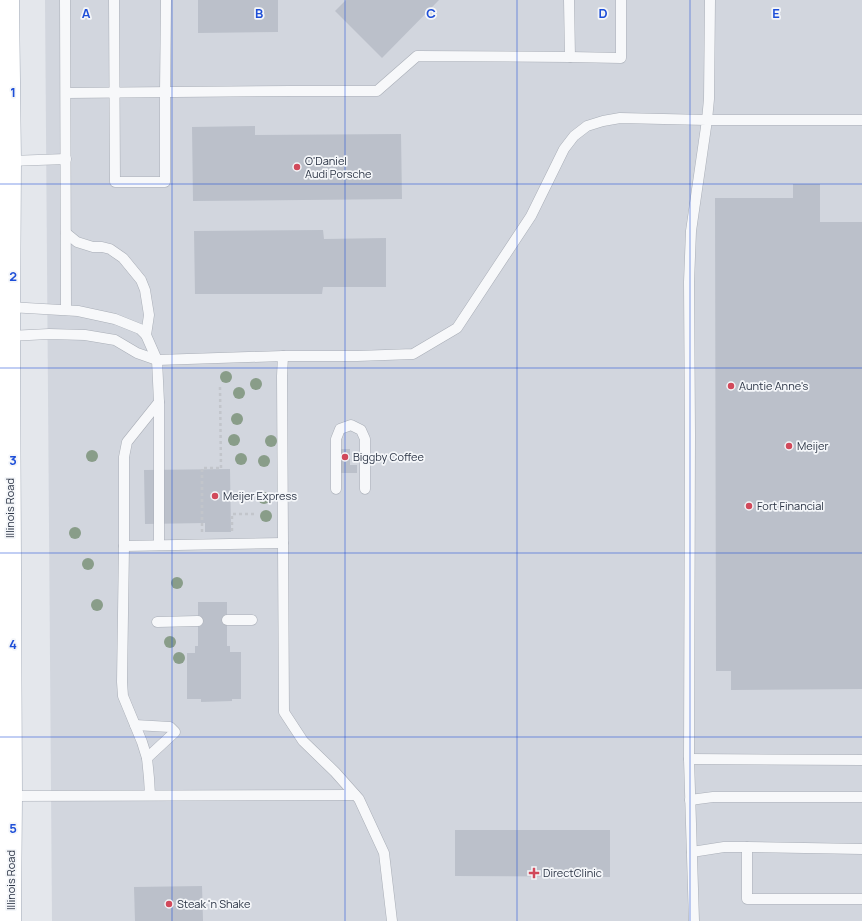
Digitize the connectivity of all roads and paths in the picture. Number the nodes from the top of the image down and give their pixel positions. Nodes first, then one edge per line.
1 (8, 0) edge
2 (65, 0) edge
3 (114, 0) edge
4 (166, 0) edge
5 (569, 0) edge
6 (621, 0) edge
7 (710, 0) edge
8 (570, 57) junction
9 (165, 92) junction
10 (66, 93) junction
11 (115, 93) junction
12 (707, 120) junction
13 (862, 120) edge
14 (66, 159) junction
15 (10, 161) junction
16 (66, 233) junction
17 (9, 307) junction
18 (66, 310) junction
19 (146, 335) junction
20 (9, 336) junction
21 (283, 356) junction
22 (157, 360) junction
23 (220, 387) dead end
24 (158, 402) junction
25 (336, 489) dead end
26 (365, 489) dead end
27 (254, 514) dead end
28 (232, 533) dead end
29 (202, 534) dead end
30 (283, 543) junction
31 (159, 545) junction
32 (124, 546) junction
33 (198, 620) dead end
34 (227, 620) dead end
35 (252, 620) dead end
36 (156, 622) dead end
37 (135, 725) junction
38 (147, 758) junction
39 (688, 759) junction
40 (862, 760) edge
41 (150, 795) junction
42 (355, 795) junction
43 (11, 796) junction
44 (862, 797) edge
45 (690, 800) junction
46 (747, 847) junction
47 (862, 848) edge
48 (692, 852) junction
49 (862, 899) edge
50 (10, 921) edge
51 (392, 921) edge
52 (694, 921) edge

1 - 15 main road, Illinois Road
2 - 10 lane
3 - 11 lane
4 - 9 lane
5 - 8 lane
6 - 8 lane
7 - 12 lane
8 - 9 lane
9 - 11 lane
9 - 11 lane
10 - 11 lane
10 - 14 lane
12 - 13 lane
12 - 21 lane
12 - 39 lane
14 - 15 lane
14 - 16 lane
15 - 17 main road, Illinois Road
16 - 18 lane
16 - 19 lane
17 - 18 lane
17 - 20 main road, Illinois Road
18 - 19 lane
19 - 22 lane
20 - 22 lane
20 - 43 main road, Illinois Road
21 - 22 lane
21 - 30 lane
22 - 24 lane
23 - 29 path
24 - 31 lane
24 - 32 lane
25 - 26 lane
27 - 28 path
30 - 31 lane
30 - 42 lane
31 - 32 lane
32 - 37 lane
33 - 36 lane
34 - 35 lane
37 - 38 lane
37 - 38 lane
38 - 41 lane
39 - 40 lane
39 - 45 lane
41 - 42 lane
41 - 43 lane
42 - 51 lane
43 - 50 main road, Illinois Road
44 - 45 lane
45 - 48 lane
46 - 47 lane
46 - 48 lane
46 - 49 lane
48 - 52 lane

